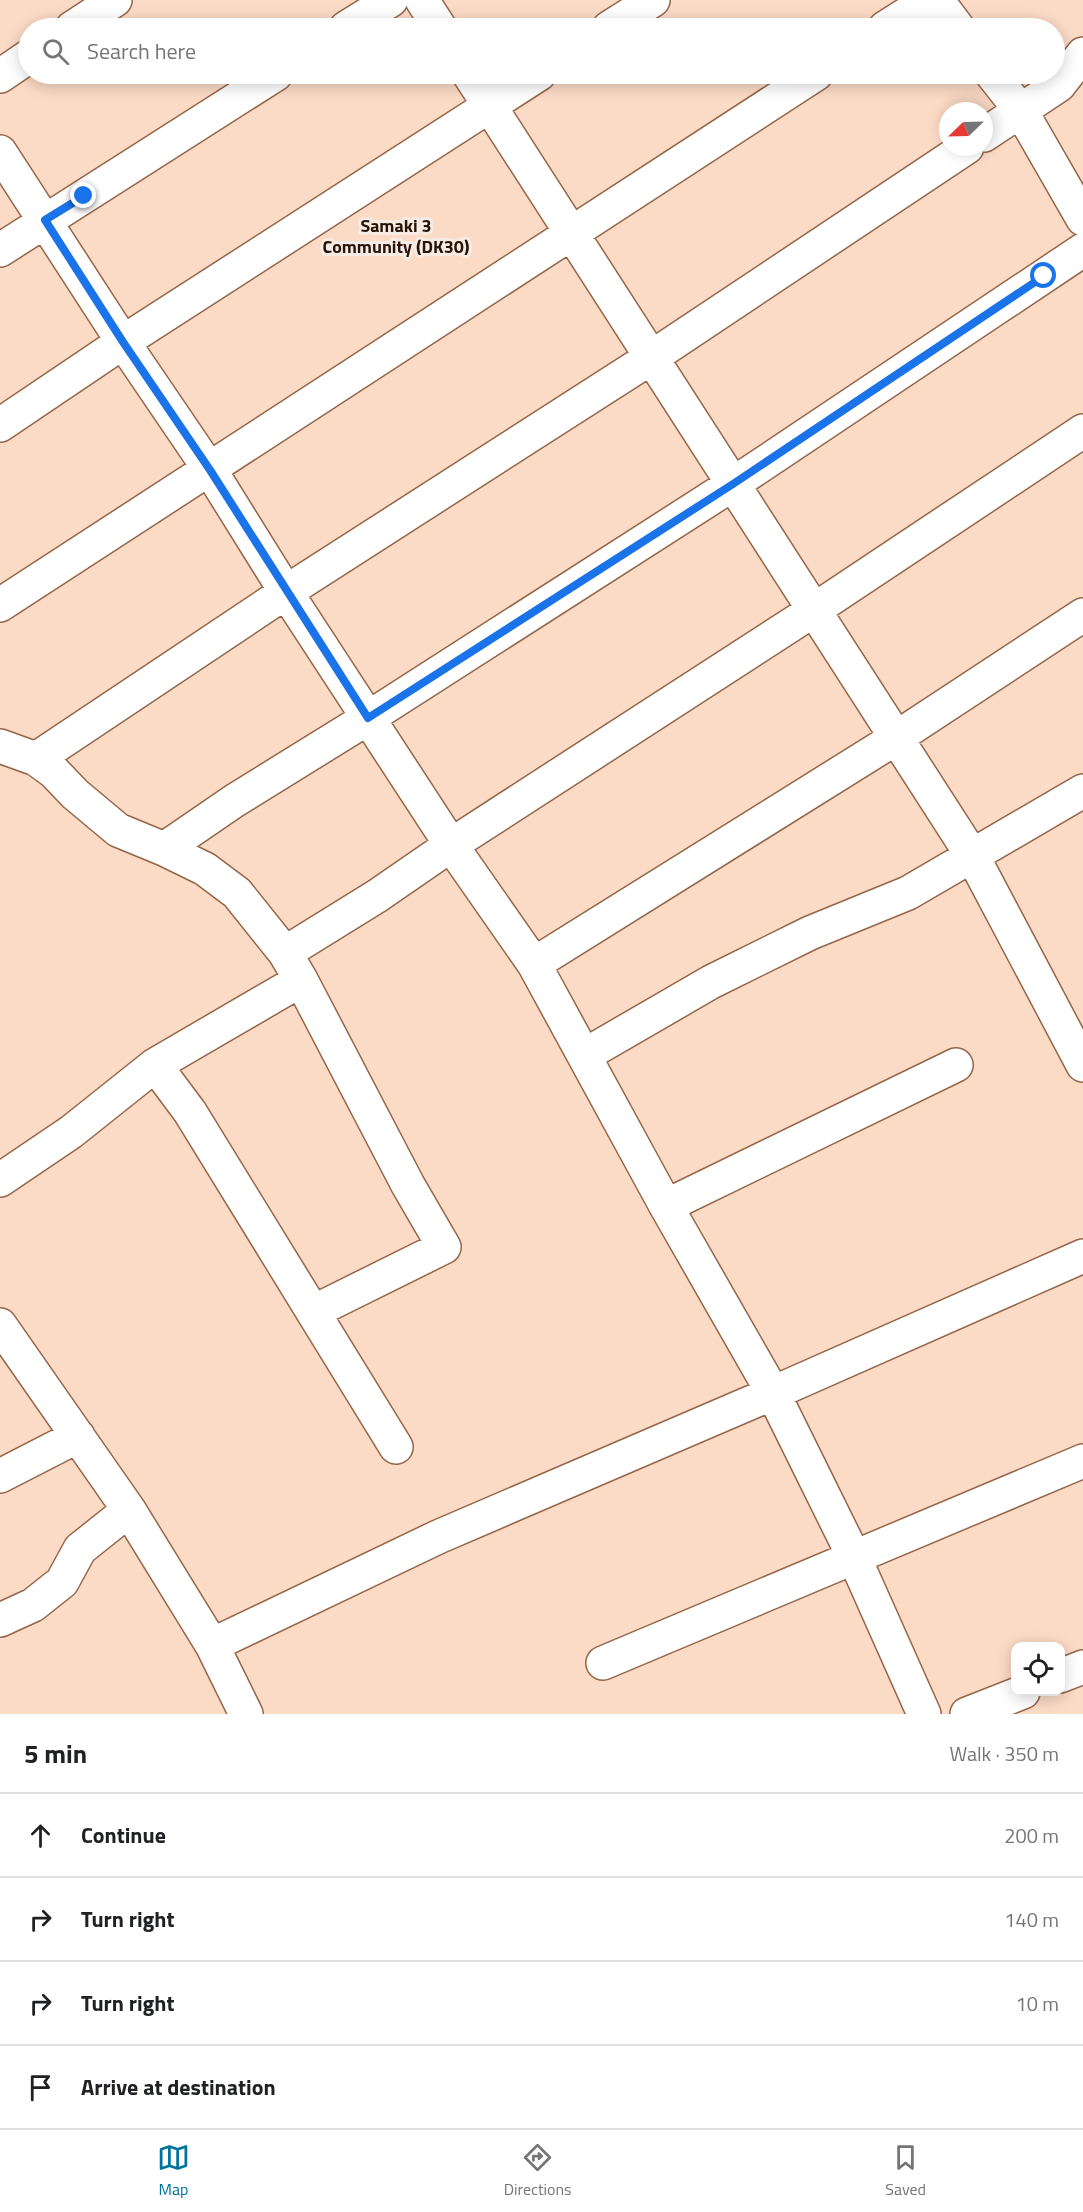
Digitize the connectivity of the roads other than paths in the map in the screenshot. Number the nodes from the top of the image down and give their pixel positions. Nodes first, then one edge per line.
1 (115, 0) edge
2 (391, 0) edge
3 (422, 0) edge
4 (653, 0) edge
5 (929, 0) edge
6 (937, 0) edge
7 (87, 18) edge
8 (362, 18) edge
9 (434, 18) edge
10 (625, 18) edge
11 (901, 18) edge
12 (950, 18) edge
13 (1083, 54) edge
14 (18, 64) edge
15 (0, 76) edge
16 (1065, 77) edge
17 (260, 84) edge
18 (476, 84) edge
19 (523, 84) edge
20 (801, 84) edge
21 (1000, 84) edge
22 (1060, 84) edge
23 (490, 105) junction
24 (1021, 111) junction
25 (993, 129) edge
26 (0, 152) edge
27 (954, 156) edge
28 (1083, 219) edge
29 (45, 220) junction
30 (572, 233) junction
31 (0, 250) edge
32 (1083, 250) edge
33 (123, 342) junction
34 (652, 357) junction
35 (0, 424) edge
36 (1083, 431) edge
37 (210, 470) junction
38 (733, 484) junction
39 (286, 592) junction
40 (0, 605) edge
41 (814, 610) junction
42 (1083, 615) edge
43 (368, 718) junction
44 (896, 738) junction
45 (0, 746) edge
46 (36, 759) junction
47 (1083, 791) edge
48 (451, 845) junction
49 (164, 849) junction
50 (973, 857) junction
51 (534, 964) junction
52 (293, 966) junction
53 (585, 1055) junction
54 (155, 1065) junction
55 (956, 1065) dead end
56 (1083, 1065) edge
57 (0, 1180) edge
58 (666, 1206) junction
59 (1083, 1257) edge
60 (313, 1312) junction
61 (0, 1324) edge
62 (773, 1393) junction
63 (78, 1436) junction
64 (396, 1447) dead end
65 (1083, 1461) edge
66 (0, 1476) edge
67 (129, 1510) junction
68 (854, 1557) junction
69 (0, 1620) edge
70 (212, 1645) junction
71 (603, 1663) dead end
72 (1083, 1667) edge
73 (1065, 1674) edge
74 (1013, 1696) edge
75 (239, 1712) edge
76 (924, 1714) edge
77 (967, 1714) edge

1 - 7 street
2 - 8 street
3 - 9 street
4 - 10 street
5 - 11 street
6 - 12 street
13 - 16 street
14 - 15 street
17 - 29 street
18 - 23 street
19 - 23 street
20 - 30 street
21 - 24 street
22 - 24 street
23 - 30 street
23 - 33 street
24 - 25 street
24 - 28 street
26 - 29 street
27 - 34 street
29 - 31 street
29 - 33 street
30 - 34 street
30 - 37 street
32 - 38 street
33 - 35 street
33 - 37 street
34 - 38 street
34 - 39 street
36 - 41 street
37 - 39 street
37 - 40 street
38 - 41 street
38 - 43 street
39 - 43 street
39 - 46 street
41 - 44 street
41 - 48 street
42 - 44 street
43 - 48 street
43 - 49 street
44 - 50 street
44 - 51 street
45 - 46 street
46 - 49 street
47 - 50 street
48 - 51 street
48 - 52 street
49 - 52 street
50 - 53 street
50 - 56 street
51 - 53 street
52 - 54 street
52 - 60 street
53 - 58 street
54 - 57 street
54 - 60 street
55 - 58 street
58 - 62 street
59 - 62 street
60 - 64 street
61 - 63 street
62 - 68 street
62 - 70 street
63 - 66 street
63 - 67 street
65 - 68 street
67 - 69 street
67 - 70 street
68 - 71 street
68 - 76 street
70 - 75 street
72 - 73 street
74 - 77 street

